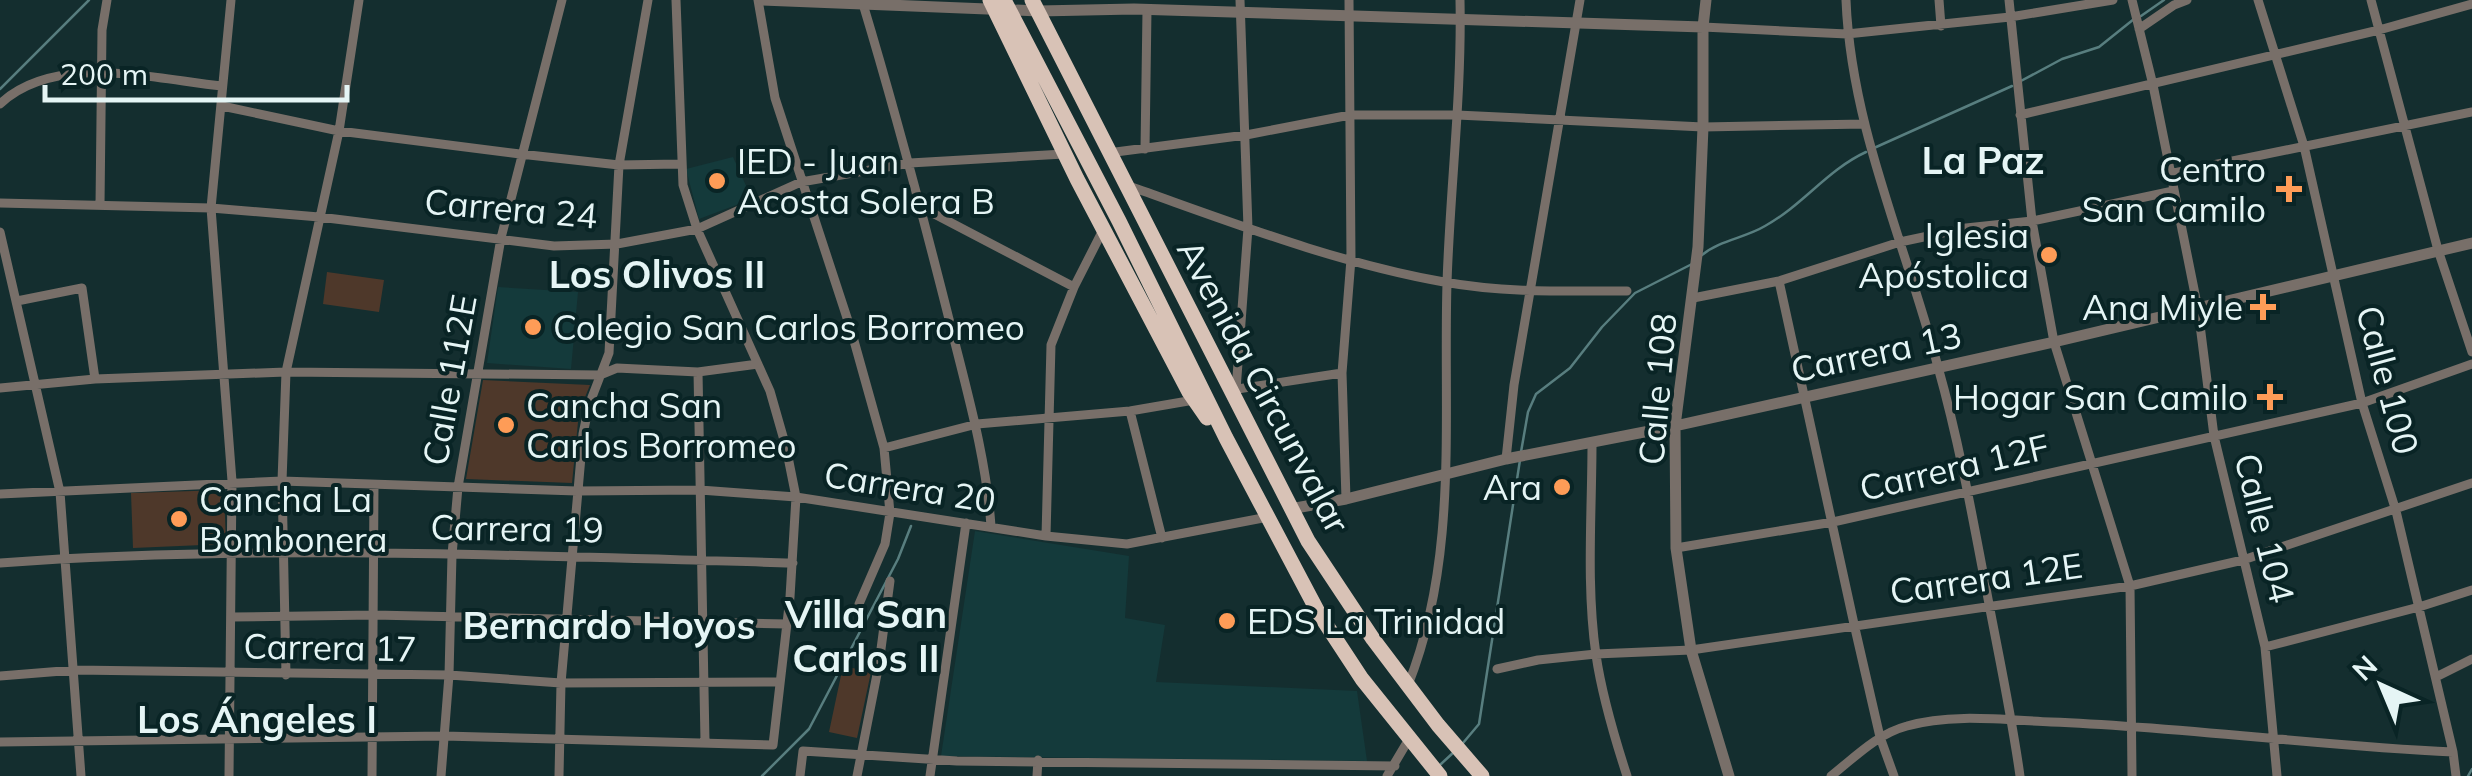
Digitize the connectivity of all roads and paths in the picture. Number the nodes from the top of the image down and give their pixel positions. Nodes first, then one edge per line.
1 (107, 0) edge
2 (231, 0) edge
3 (359, 0) edge
4 (562, 0) edge
5 (648, 0) edge
6 (676, 0) edge
7 (760, 0) edge
8 (1349, 0) edge
9 (1460, 0) edge
10 (1580, 0) edge
11 (1706, 0) edge
12 (1846, 0) edge
13 (1939, 0) edge
14 (2009, 0) edge
15 (2113, 0) edge
16 (2188, 0) edge
17 (2258, 0) edge
18 (2371, 0) edge
19 (814, 1) edge
20 (863, 4) junction
21 (944, 4) edge
22 (999, 4) edge
23 (1036, 4) edge
24 (2472, 4) edge
25 (1138, 6) edge
26 (1240, 6) edge
27 (2133, 6) edge
28 (1349, 17) junction
29 (2010, 17) junction
30 (1460, 20) junction
31 (1577, 25) junction
32 (1941, 26) junction
33 (1703, 27) junction
34 (2139, 28) junction
35 (2378, 30) junction
36 (1847, 34) junction
37 (2276, 53) junction
38 (104, 74) junction
39 (2153, 85) junction
40 (222, 86) junction
41 (0, 104) edge
42 (222, 106) junction
43 (2472, 112) edge
44 (1350, 115) junction
45 (1456, 115) junction
46 (2020, 115) junction
47 (1561, 120) junction
48 (1865, 124) junction
49 (2405, 124) junction
50 (1703, 127) junction
51 (339, 131) junction
52 (1246, 135) junction
53 (2304, 146) junction
54 (1146, 149) junction
55 (1108, 152) junction
56 (520, 154) junction
57 (1064, 154) junction
58 (910, 163) junction
59 (680, 164) junction
60 (619, 165) junction
61 (2169, 174) junction
62 (800, 182) junction
63 (1126, 185) junction
64 (2173, 191) junction
65 (0, 203) edge
66 (100, 205) junction
67 (921, 207) junction
68 (211, 208) junction
69 (319, 217) junction
70 (2032, 221) junction
71 (1248, 228) junction
72 (697, 229) junction
73 (1104, 230) junction
74 (0, 232) edge
75 (501, 238) junction
76 (1900, 242) junction
77 (2472, 243) edge
78 (617, 244) junction
79 (2438, 250) junction
80 (1351, 259) junction
81 (2334, 276) junction
82 (1778, 281) junction
83 (1447, 283) junction
84 (1074, 287) junction
85 (1627, 291) dead end
86 (1530, 292) junction
87 (1693, 298) junction
88 (18, 301) junction
89 (2198, 308) junction
90 (2054, 342) junction
91 (2472, 352) edge
92 (758, 364) junction
93 (2472, 364) edge
94 (1938, 366) junction
95 (286, 372) junction
96 (698, 372) junction
97 (1342, 373) junction
98 (224, 374) junction
99 (478, 374) junction
100 (600, 375) junction
101 (95, 379) junction
102 (35, 383) junction
103 (0, 388) edge
104 (1233, 390) junction
105 (1805, 396) junction
106 (1194, 400) junction
107 (2362, 404) junction
108 (1130, 412) junction
109 (1051, 417) junction
110 (977, 424) junction
111 (1674, 426) junction
112 (2214, 436) junction
113 (1226, 438) junction
114 (1592, 443) junction
115 (884, 448) junction
116 (1509, 458) junction
117 (2090, 464) junction
118 (1446, 474) junction
119 (282, 481) junction
120 (232, 482) junction
121 (2472, 484) edge
122 (374, 486) junction
123 (458, 487) junction
124 (700, 490) junction
125 (577, 491) junction
126 (60, 492) junction
127 (0, 494) edge
128 (1968, 494) junction
129 (796, 497) junction
130 (1346, 499) junction
131 (1290, 509) junction
132 (2396, 510) junction
133 (890, 513) junction
134 (1268, 517) junction
135 (1833, 522) junction
136 (966, 523) junction
137 (991, 526) junction
138 (1046, 536) junction
139 (1162, 538) junction
140 (1676, 548) junction
141 (232, 551) junction
142 (282, 552) junction
143 (374, 552) junction
144 (452, 555) junction
145 (572, 555) junction
146 (68, 558) junction
147 (703, 560) junction
148 (2244, 560) junction
149 (792, 563) junction
150 (0, 564) edge
151 (890, 581) dead end
152 (2130, 586) junction
153 (2472, 590) edge
154 (859, 604) dead end
155 (1989, 607) junction
156 (2419, 607) junction
157 (374, 614) junction
158 (232, 616) junction
159 (284, 616) junction
160 (451, 616) junction
161 (566, 618) junction
162 (705, 623) junction
163 (786, 624) junction
164 (1854, 624) junction
165 (2265, 646) junction
166 (1690, 650) junction
167 (1596, 654) junction
168 (2472, 659) edge
169 (1496, 669) dead end
170 (76, 670) junction
171 (232, 674) junction
172 (286, 675) junction
173 (449, 675) junction
174 (0, 676) edge
175 (373, 676) junction
176 (2436, 677) junction
177 (706, 682) junction
178 (780, 682) junction
179 (561, 683) junction
180 (1408, 684) junction
181 (2012, 720) junction
182 (2134, 726) junction
183 (444, 736) junction
184 (373, 737) junction
185 (1880, 737) junction
186 (79, 739) junction
187 (227, 740) junction
188 (560, 740) junction
189 (2275, 740) junction
190 (705, 741) junction
191 (0, 742) edge
192 (1417, 748) junction
193 (2453, 752) junction
194 (860, 754) junction
195 (932, 760) junction
196 (1038, 760) junction
197 (982, 761) junction
198 (1138, 761) junction
199 (1087, 762) junction
200 (1192, 762) junction
201 (1244, 763) junction
202 (1397, 763) junction
203 (1479, 773) edge
204 (82, 776) edge
205 (229, 776) edge
206 (372, 776) edge
207 (441, 776) edge
208 (559, 776) edge
209 (800, 776) edge
210 (857, 776) edge
211 (930, 776) edge
212 (981, 776) edge
213 (1037, 776) edge
214 (1086, 776) edge
215 (1138, 776) edge
216 (1192, 776) edge
217 (1244, 776) edge
218 (1388, 776) edge
219 (1440, 776) edge
220 (1627, 776) edge
221 (1729, 776) edge
222 (1831, 776) edge
223 (1894, 776) edge
224 (2020, 776) edge
225 (2132, 776) edge
226 (2277, 776) edge
227 (2456, 776) edge

1 - 38 street
2 - 40 street
3 - 51 street
4 - 56 street, Calle 112E
5 - 60 street
6 - 59 street
7 - 19 street
7 - 62 street
8 - 28 street
9 - 30 street
10 - 31 street
11 - 33 street, Calle 108
12 - 36 street
13 - 32 street
14 - 29 street
15 - 29 street
16 - 34 street
17 - 37 street, Calle 100
18 - 35 street
19 - 20 street
20 - 21 street
20 - 58 street
21 - 22 street
22 - 23 street
22 - 57 highway
22 - 113 highway, Avenida Circunvalar
23 - 25 street
23 - 55 highway, Avenida Circunvalar
24 - 35 street
25 - 26 street
25 - 54 street
26 - 28 street
26 - 52 street
27 - 34 street, Calle 104
28 - 30 street
28 - 44 street
29 - 32 street
29 - 46 street
30 - 31 street
30 - 45 street
31 - 33 street
31 - 47 street
32 - 36 street
33 - 36 street
33 - 50 street, Calle 108
34 - 39 street, Calle 104
35 - 37 street
35 - 49 street
36 - 48 street
37 - 39 street
37 - 53 street, Calle 100
38 - 40 street
38 - 41 street
38 - 66 street
39 - 46 street
39 - 61 street, Calle 104
40 - 42 street
42 - 51 street
42 - 68 street
43 - 49 street
44 - 45 street
44 - 52 street
44 - 80 street
45 - 47 street
45 - 83 street
46 - 70 street
47 - 50 street
47 - 86 street
48 - 50 street
48 - 76 street
49 - 53 street
49 - 79 street
50 - 87 street, Calle 108
51 - 56 street
51 - 69 street
52 - 54 street
52 - 71 street
53 - 61 street
53 - 81 street, Calle 100
54 - 55 street
55 - 63 highway, Avenida Circunvalar
56 - 60 street
56 - 75 street, Calle 112E
57 - 58 street, Carrera 24
57 - 73 highway
58 - 62 street, Carrera 24
58 - 67 street
59 - 60 street
59 - 72 street
60 - 78 street
61 - 64 street, Calle 104
62 - 72 street, Carrera 24
62 - 115 street
63 - 71 street
63 - 104 highway, Avenida Circunvalar
64 - 70 street
64 - 89 street, Calle 104
65 - 66 street, Carrera 24
66 - 68 street, Carrera 24
67 - 84 street
67 - 110 street
68 - 69 street, Carrera 24
68 - 98 street
69 - 75 street, Carrera 24
69 - 95 street
70 - 76 street
70 - 90 street
71 - 80 street
71 - 104 street
72 - 78 street, Carrera 24
72 - 92 street
73 - 84 street
73 - 106 highway
74 - 88 street
75 - 78 street, Carrera 24
75 - 99 street, Calle 112E
76 - 82 street
76 - 94 street
77 - 79 street, Carrera 13
78 - 100 street
79 - 81 street, Carrera 13
79 - 91 street
80 - 83 street
80 - 97 street
81 - 89 street, Carrera 13
81 - 107 street, Calle 100
82 - 87 street
82 - 105 street
83 - 86 street
83 - 118 street
84 - 109 street
85 - 86 street
86 - 116 street
87 - 111 street, Calle 108
88 - 101 street
88 - 102 street
89 - 90 street, Carrera 13
89 - 112 street, Calle 104
90 - 94 street, Carrera 13
90 - 117 street
92 - 96 street
92 - 129 street
93 - 107 street, Carrera 12F
94 - 105 street, Carrera 13
94 - 128 street
95 - 98 street
95 - 99 street
95 - 119 street
96 - 100 street
96 - 124 street
97 - 104 street
97 - 130 street
98 - 101 street
98 - 120 street
99 - 100 street
99 - 123 street, Calle 112E
100 - 125 street
101 - 102 street
102 - 103 street
102 - 126 street
104 - 131 highway, Avenida Circunvalar
105 - 111 street, Carrera 13
105 - 135 street
106 - 108 street
106 - 113 highway
107 - 112 street, Carrera 12F
107 - 132 street, Calle 100
108 - 109 street
108 - 139 street
109 - 110 street
109 - 138 street
110 - 115 street
110 - 137 street
111 - 114 street, Carrera 13
111 - 140 street, Calle 108
112 - 117 street, Carrera 12F
112 - 148 street, Calle 104
113 - 134 highway, Avenida Circunvalar
114 - 116 street, Carrera 13
114 - 167 street
115 - 133 street
116 - 118 street, Carrera 13
117 - 128 street, Carrera 12F
117 - 152 street
118 - 130 street, Carrera 13
118 - 180 street
119 - 120 street, Carrera 20
119 - 122 street, Carrera 20
119 - 142 street
120 - 126 street, Carrera 20
120 - 141 street
121 - 132 street, Carrera 12E
122 - 123 street, Carrera 20
122 - 143 street
123 - 125 street, Carrera 20
123 - 144 street, Calle 112E
124 - 125 street, Carrera 20
124 - 129 street, Carrera 20
124 - 147 street
125 - 145 street
126 - 127 street, Carrera 20
126 - 146 street
128 - 135 street, Carrera 12F
128 - 155 street
129 - 133 street, Carrera 20
129 - 149 street
130 - 131 street, Carrera 13
131 - 180 highway, Avenida Circunvalar
132 - 148 street, Carrera 12E
132 - 156 street, Calle 100
133 - 136 street, Carrera 20
133 - 154 street
134 - 139 street, Carrera 20
134 - 192 highway, Avenida Circunvalar
135 - 140 street, Carrera 12F
135 - 164 street
136 - 137 street, Carrera 20
136 - 195 street
137 - 138 street, Carrera 20
138 - 139 street, Carrera 20
140 - 166 street, Calle 108
141 - 142 street, Carrera 19
141 - 146 street, Carrera 19
141 - 158 street
142 - 143 street, Carrera 19
142 - 159 street
143 - 144 street, Carrera 19
143 - 157 street
144 - 145 street, Carrera 19
144 - 160 street, Calle 112E
145 - 147 street, Carrera 19
145 - 161 street
146 - 150 street, Carrera 19
146 - 170 street
147 - 149 street, Carrera 19
147 - 162 street
148 - 152 street, Carrera 12E
148 - 165 street, Calle 104
149 - 163 street
151 - 194 street
152 - 155 street, Carrera 12E
152 - 182 street
153 - 156 street
155 - 164 street, Carrera 12E
155 - 181 street
156 - 165 street
156 - 176 street, Calle 100
157 - 159 street
157 - 160 street
157 - 175 street
158 - 159 street
158 - 171 street
159 - 172 street
160 - 161 street
160 - 173 street, Calle 112E
161 - 162 street
161 - 179 street
162 - 163 street
162 - 177 street
163 - 178 street
164 - 166 street, Carrera 12E
164 - 185 street
165 - 189 street, Calle 104
166 - 167 street, Carrera 12E
166 - 221 street, Calle 108
167 - 169 street, Carrera 12E
167 - 220 street
168 - 176 street
170 - 171 street, Carrera 17
170 - 174 street, Carrera 17
170 - 186 street
171 - 172 street, Carrera 17
171 - 187 street
172 - 175 street, Carrera 17
173 - 175 street, Carrera 17
173 - 179 street, Carrera 17
173 - 183 street, Calle 112E
175 - 184 street
176 - 193 street, Calle 100
177 - 178 street, Carrera 17
177 - 179 street, Carrera 17
177 - 190 street
178 - 190 street
179 - 188 street
180 - 203 highway, Avenida Circunvalar
181 - 182 street
181 - 185 street
181 - 224 street
182 - 189 street
182 - 225 street
183 - 184 street
183 - 188 street
183 - 207 street, Calle 112E
184 - 187 street
184 - 206 street
185 - 222 street
185 - 223 street
186 - 187 street
186 - 191 street
186 - 204 street
187 - 205 street
188 - 190 street
188 - 208 street
189 - 193 street
189 - 226 street, Calle 104
192 - 202 street
192 - 219 highway, Avenida Circunvalar
193 - 227 street, Calle 100
194 - 195 street
194 - 209 street
194 - 210 street
195 - 197 street
195 - 211 street
196 - 197 street
196 - 199 street
196 - 213 street
197 - 212 street
198 - 199 street
198 - 200 street
198 - 215 street
199 - 214 street
200 - 201 street
200 - 216 street
201 - 202 street
201 - 217 street
202 - 218 street

